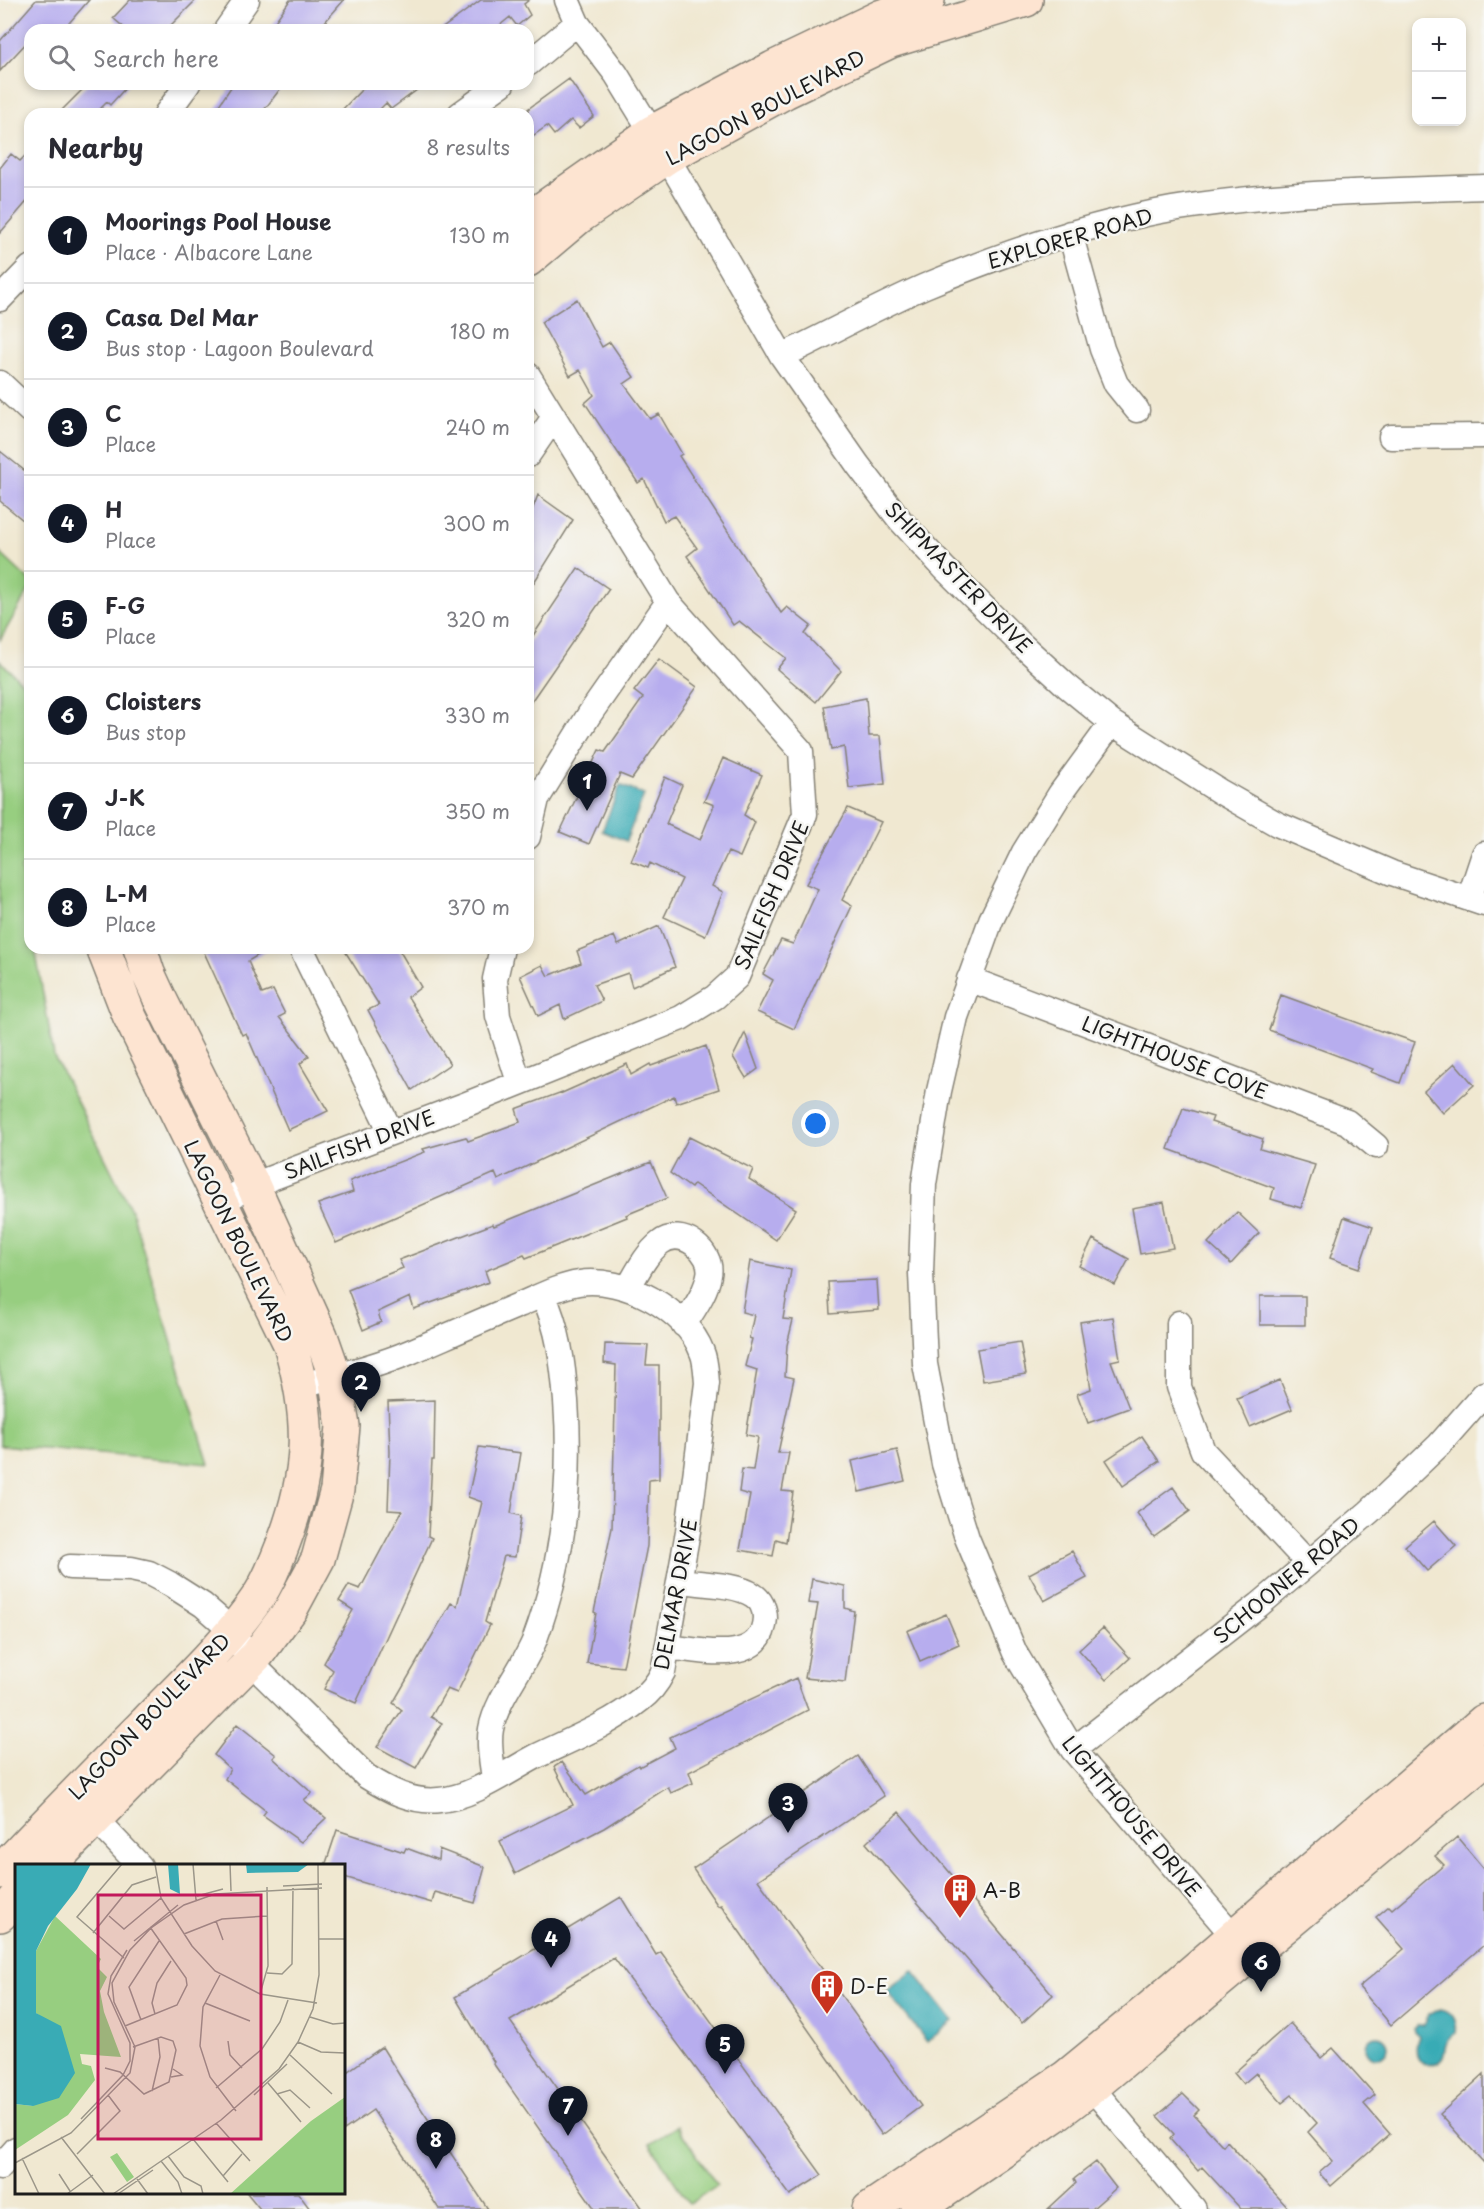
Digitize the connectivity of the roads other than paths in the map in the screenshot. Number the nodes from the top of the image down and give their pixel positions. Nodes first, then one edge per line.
1 (247, 0) edge
2 (567, 0) edge
3 (928, 0) edge
4 (1026, 0) edge
5 (884, 19) edge
6 (577, 23) junction
7 (229, 24) edge
8 (534, 59) edge
9 (184, 90) edge
10 (494, 90) edge
11 (170, 108) edge
12 (468, 108) edge
13 (659, 144) junction
14 (1484, 187) edge
15 (534, 216) edge
16 (1070, 234) junction
17 (534, 255) edge
18 (24, 274) edge
19 (0, 299) edge
20 (782, 356) junction
21 (0, 383) edge
22 (534, 385) edge
23 (24, 405) edge
24 (1137, 411) dead end
25 (554, 417) junction
26 (1484, 436) edge
27 (1391, 437) dead end
28 (534, 446) edge
29 (668, 602) junction
30 (1112, 723) junction
31 (534, 812) edge
32 (1484, 854) edge
33 (1476, 902) edge
34 (105, 954) edge
35 (142, 954) edge
36 (304, 954) edge
37 (501, 954) edge
38 (969, 979) junction
39 (519, 1082) junction
40 (391, 1132) junction
41 (1376, 1146) dead end
42 (253, 1185) junction
43 (222, 1203) junction
44 (628, 1287) junction
45 (543, 1295) junction
46 (1179, 1323) dead end
47 (684, 1325) junction
48 (335, 1376) junction
49 (302, 1385) junction
50 (1484, 1394) edge
51 (1308, 1563) junction
52 (70, 1568) dead end
53 (681, 1581) junction
54 (232, 1630) junction
55 (668, 1647) junction
56 (250, 1662) junction
57 (1484, 1721) edge
58 (1073, 1750) junction
59 (1484, 1760) edge
60 (494, 1779) junction
61 (72, 1796) junction
62 (96, 1818) junction
63 (51, 1864) edge
64 (138, 1864) edge
65 (0, 1872) edge
66 (15, 1900) edge
67 (0, 1916) edge
68 (1242, 1946) junction
69 (1084, 2078) junction
70 (15, 2150) edge
71 (0, 2167) edge
72 (869, 2209) edge
73 (918, 2209) edge
74 (1194, 2209) edge

1 - 7 street
2 - 6 street, SHIPMASTER DRIVE
3 - 5 street, LAGOON BOULEVARD
4 - 5 street, LAGOON BOULEVARD
5 - 13 street, LAGOON BOULEVARD
6 - 8 street
6 - 13 street, SHIPMASTER DRIVE
9 - 11 street
10 - 12 street
13 - 15 street, LAGOON BOULEVARD
13 - 17 street, LAGOON BOULEVARD
13 - 20 street, SHIPMASTER DRIVE
14 - 16 street, EXPLORER ROAD
16 - 20 street, EXPLORER ROAD
16 - 24 street
18 - 19 street
20 - 30 street, SHIPMASTER DRIVE
21 - 23 street
22 - 25 street, SAILFISH DRIVE
25 - 28 street
25 - 29 street, SAILFISH DRIVE
26 - 27 street
29 - 31 street
29 - 39 street, SAILFISH DRIVE
30 - 33 street, SHIPMASTER DRIVE
30 - 38 street, LIGHTHOUSE DRIVE
32 - 33 street
34 - 43 street, LAGOON BOULEVARD
35 - 42 street, LAGOON BOULEVARD
36 - 40 street
37 - 39 street
38 - 41 street, LIGHTHOUSE COVE
38 - 58 street, LIGHTHOUSE DRIVE
39 - 40 street, SAILFISH DRIVE
40 - 42 street, SAILFISH DRIVE
42 - 43 street, SAILFISH DRIVE
42 - 48 street, LAGOON BOULEVARD
43 - 49 street, LAGOON BOULEVARD
44 - 45 street, DELMAR DRIVE
44 - 47 street, DELMAR DRIVE
44 - 47 street
45 - 48 street, DELMAR DRIVE
45 - 60 street
46 - 51 street
47 - 53 street, DELMAR DRIVE
48 - 49 street, DELMAR DRIVE
48 - 56 street, LAGOON BOULEVARD
49 - 54 street, LAGOON BOULEVARD
50 - 51 street, SCHOONER ROAD
51 - 58 street, SCHOONER ROAD
52 - 54 street, DELMAR DRIVE
53 - 55 street, DELMAR DRIVE
53 - 55 street
54 - 56 street, DELMAR DRIVE
54 - 61 street, LAGOON BOULEVARD
55 - 60 street, DELMAR DRIVE
56 - 60 street, DELMAR DRIVE
56 - 62 street, LAGOON BOULEVARD
57 - 68 street
58 - 68 street, LIGHTHOUSE DRIVE
59 - 68 street
61 - 62 street
61 - 65 street, LAGOON BOULEVARD
62 - 63 street, LAGOON BOULEVARD
62 - 64 street
66 - 67 street
68 - 69 street
69 - 72 street
69 - 73 street
69 - 74 street
70 - 71 street

